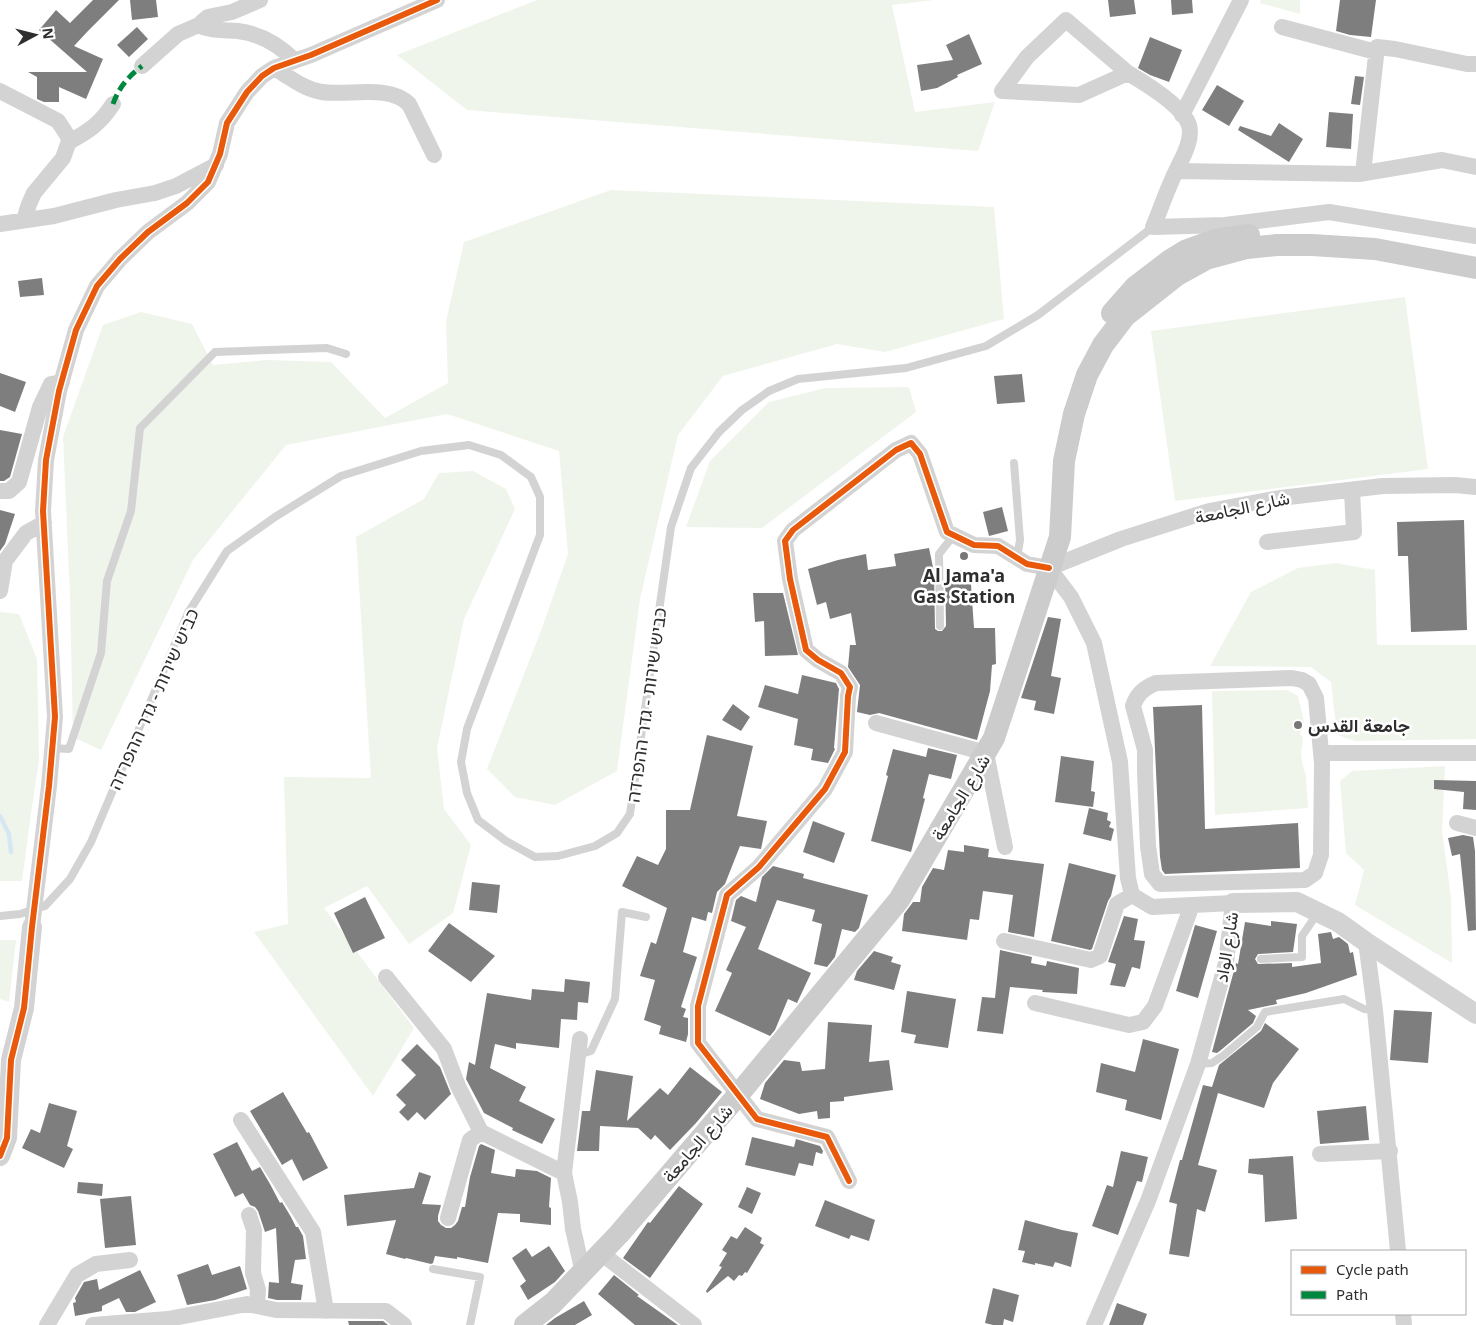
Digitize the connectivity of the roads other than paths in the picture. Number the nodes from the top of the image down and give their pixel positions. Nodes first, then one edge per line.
1 (260, 0) edge
2 (437, 0) edge
3 (1241, 0) edge
4 (201, 24) junction
5 (1282, 27) dead end
6 (1376, 52) junction
7 (294, 60) junction
8 (1476, 64) edge
9 (142, 66) dead end
10 (274, 68) junction
11 (1128, 73) junction
12 (0, 91) edge
13 (113, 104) dead end
14 (1182, 114) junction
15 (69, 142) junction
16 (434, 155) dead end
17 (216, 165) junction
18 (1476, 167) edge
19 (1176, 171) junction
20 (1363, 173) junction
21 (24, 220) junction
22 (0, 224) edge
23 (1154, 227) junction
24 (1476, 236) edge
25 (1476, 255) edge
26 (1476, 268) edge
27 (346, 354) dead end
28 (62, 382) junction
29 (1014, 463) dead end
30 (1476, 487) edge
31 (1352, 490) junction
32 (0, 491) edge
33 (44, 523) junction
34 (954, 535) junction
35 (1267, 542) dead end
36 (1017, 558) junction
37 (1049, 568) junction
38 (0, 591) edge
39 (940, 626) dead end
40 (876, 723) dead end
41 (52, 748) junction
42 (1321, 752) junction
43 (986, 753) junction
44 (1476, 753) edge
45 (1456, 822) dead end
46 (1476, 828) edge
47 (1005, 847) dead end
48 (1132, 895) junction
49 (1233, 903) junction
50 (1192, 905) junction
51 (1318, 912) junction
52 (0, 916) edge
53 (646, 917) dead end
54 (33, 918) junction
55 (1004, 941) dead end
56 (1366, 942) junction
57 (1261, 958) dead end
58 (386, 977) dead end
59 (1035, 1003) dead end
60 (1375, 1010) junction
61 (1476, 1014) edge
62 (579, 1047) joint
63 (1198, 1064) junction
64 (738, 1095) junction
65 (241, 1120) dead end
66 (481, 1132) junction
67 (1390, 1151) junction
68 (1320, 1154) dead end
69 (0, 1156) edge
70 (564, 1173) junction
71 (849, 1181) dead end
72 (249, 1215) dead end
73 (448, 1218) dead end
74 (1398, 1250) edge
75 (601, 1253) junction
76 (130, 1260) dead end
77 (433, 1269) dead end
78 (583, 1272) junction
79 (257, 1306) junction
80 (326, 1311) junction
81 (47, 1325) edge
82 (93, 1325) edge
83 (404, 1325) edge
84 (470, 1325) edge
85 (525, 1325) edge
86 (694, 1325) edge
87 (1094, 1325) edge

1 - 4 street
2 - 7 street
3 - 14 street
4 - 7 street
4 - 9 street
5 - 6 street
6 - 8 street
6 - 20 street
7 - 10 street
10 - 16 street
10 - 17 street
11 - 11 street
11 - 14 street
12 - 15 street
13 - 15 street
14 - 19 street
15 - 21 street
17 - 21 street
17 - 28 street
18 - 20 street
19 - 20 street
19 - 23 street
21 - 22 street
23 - 24 street
23 - 54 lane, כביש שירות - גדר ההפרדה
25 - 37 main road
26 - 37 main road
27 - 41 lane
28 - 32 street
28 - 33 street
29 - 36 lane
30 - 31 street, شارع الجامعة
31 - 35 street
31 - 37 street, شارع الجامعة
33 - 38 street
33 - 41 street
34 - 36 street
34 - 39 lane
34 - 64 street
36 - 37 street
37 - 43 main road, شارع الجامعة
37 - 48 street
40 - 43 street
41 - 54 street
42 - 42 street
42 - 44 street
43 - 47 street
43 - 64 main road, شارع الجامعة
45 - 46 street
48 - 50 street, شارع الواد
48 - 55 street
49 - 50 street, شارع الواد
49 - 51 street
49 - 63 street, شارع الواد
50 - 59 street
51 - 56 street
51 - 57 lane
52 - 54 lane, כביש שירות - גדר ההפרדה
53 - 62 lane
54 - 69 street
56 - 60 street
56 - 61 street
58 - 66 street
60 - 63 lane
60 - 67 street
62 - 70 street
63 - 87 street, شارع الواد
64 - 71 street
64 - 75 main road, شارع الجامعة
65 - 80 street
66 - 70 street
66 - 73 street
67 - 68 street
67 - 74 street
70 - 78 street
72 - 79 street
75 - 78 main road, شارع الجامعة
75 - 86 street
76 - 81 street
77 - 84 lane
78 - 85 main road, شارع الجامعة
79 - 80 street
79 - 82 street
80 - 83 street

